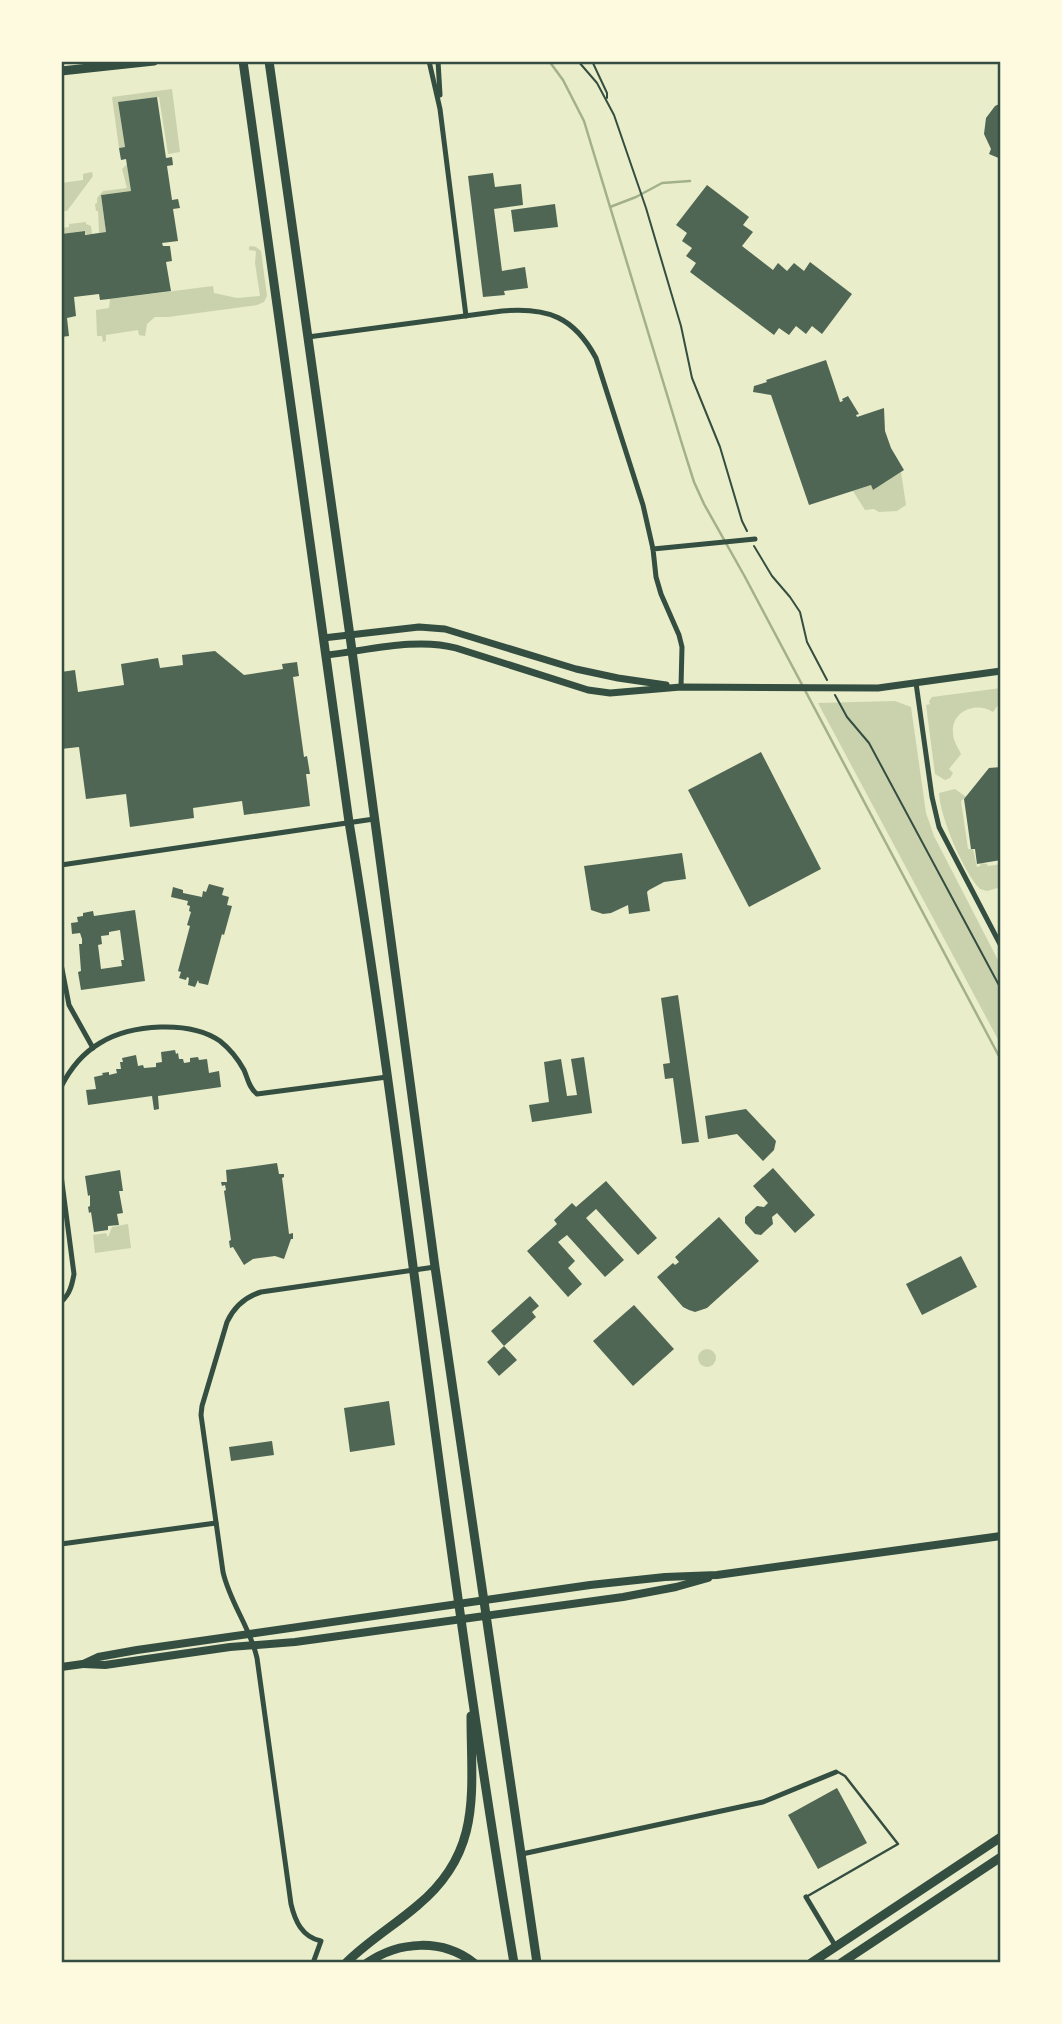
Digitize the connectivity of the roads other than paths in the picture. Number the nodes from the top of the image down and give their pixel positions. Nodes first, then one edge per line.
1 (154, 61) edge
2 (243, 61) edge
3 (270, 61) edge
4 (429, 61) edge
5 (438, 61) edge
6 (61, 71) edge
7 (440, 109) junction
8 (466, 316) junction
9 (308, 337) junction
10 (754, 542) road end
11 (653, 549) junction
12 (351, 636) junction
13 (323, 638) junction
14 (352, 653) junction
15 (326, 655) junction
16 (1001, 671) edge
17 (916, 683) junction
18 (681, 687) junction
19 (374, 819) junction
20 (349, 822) junction
21 (61, 865) edge
22 (1001, 946) edge
23 (61, 964) edge
24 (93, 1048) junction
25 (387, 1077) junction
26 (61, 1087) edge
27 (61, 1175) edge
28 (435, 1267) junction
29 (414, 1270) junction
30 (63, 1300) edge
31 (216, 1523) junction
32 (1001, 1536) edge
33 (61, 1545) edge
34 (717, 1576) junction
35 (484, 1600) junction
36 (459, 1603) junction
37 (486, 1615) junction
38 (461, 1619) junction
39 (250, 1634) junction
40 (254, 1646) junction
41 (83, 1664) junction
42 (61, 1667) edge
43 (471, 1687) junction
44 (836, 1772) joint
45 (1001, 1838) edge
46 (521, 1854) junction
47 (1001, 1857) edge
48 (806, 1897) joint
49 (836, 1947) junction
50 (845, 1962) edge
51 (313, 1963) edge
52 (346, 1963) edge
53 (367, 1963) edge
54 (474, 1963) edge
55 (514, 1963) edge
56 (539, 1963) edge
57 (811, 1963) edge

1 - 6 main road
2 - 13 main road
3 - 9 main road
4 - 7 street
5 - 7 street
7 - 8 street
8 - 9 street
8 - 11 street
9 - 12 main road
10 - 11 street
11 - 18 street
12 - 13 street
12 - 14 main road
12 - 18 street
13 - 15 main road
14 - 15 street
14 - 18 street
14 - 19 main road
15 - 20 main road
16 - 17 street
17 - 18 street
17 - 22 street
19 - 20 street
19 - 28 main road
20 - 21 street
20 - 25 main road
23 - 24 street
24 - 25 street
24 - 26 street
25 - 29 main road
27 - 30 street
28 - 29 street
28 - 35 main road
29 - 31 street
29 - 36 main road
31 - 33 street
31 - 39 street
32 - 34 main road
34 - 35 main road
34 - 37 main road
35 - 36 main road
35 - 37 main road
36 - 38 main road
36 - 39 main road
37 - 38 main road
37 - 46 main road
38 - 40 main road
38 - 43 main road
39 - 40 street
39 - 41 main road
40 - 41 main road
40 - 51 street
41 - 42 main road
43 - 52 main road
43 - 55 main road
44 - 46 street
44 - 48 lane
45 - 49 main road
46 - 56 main road
47 - 50 main road
48 - 49 street
49 - 50 main road
49 - 57 main road
53 - 54 main road

